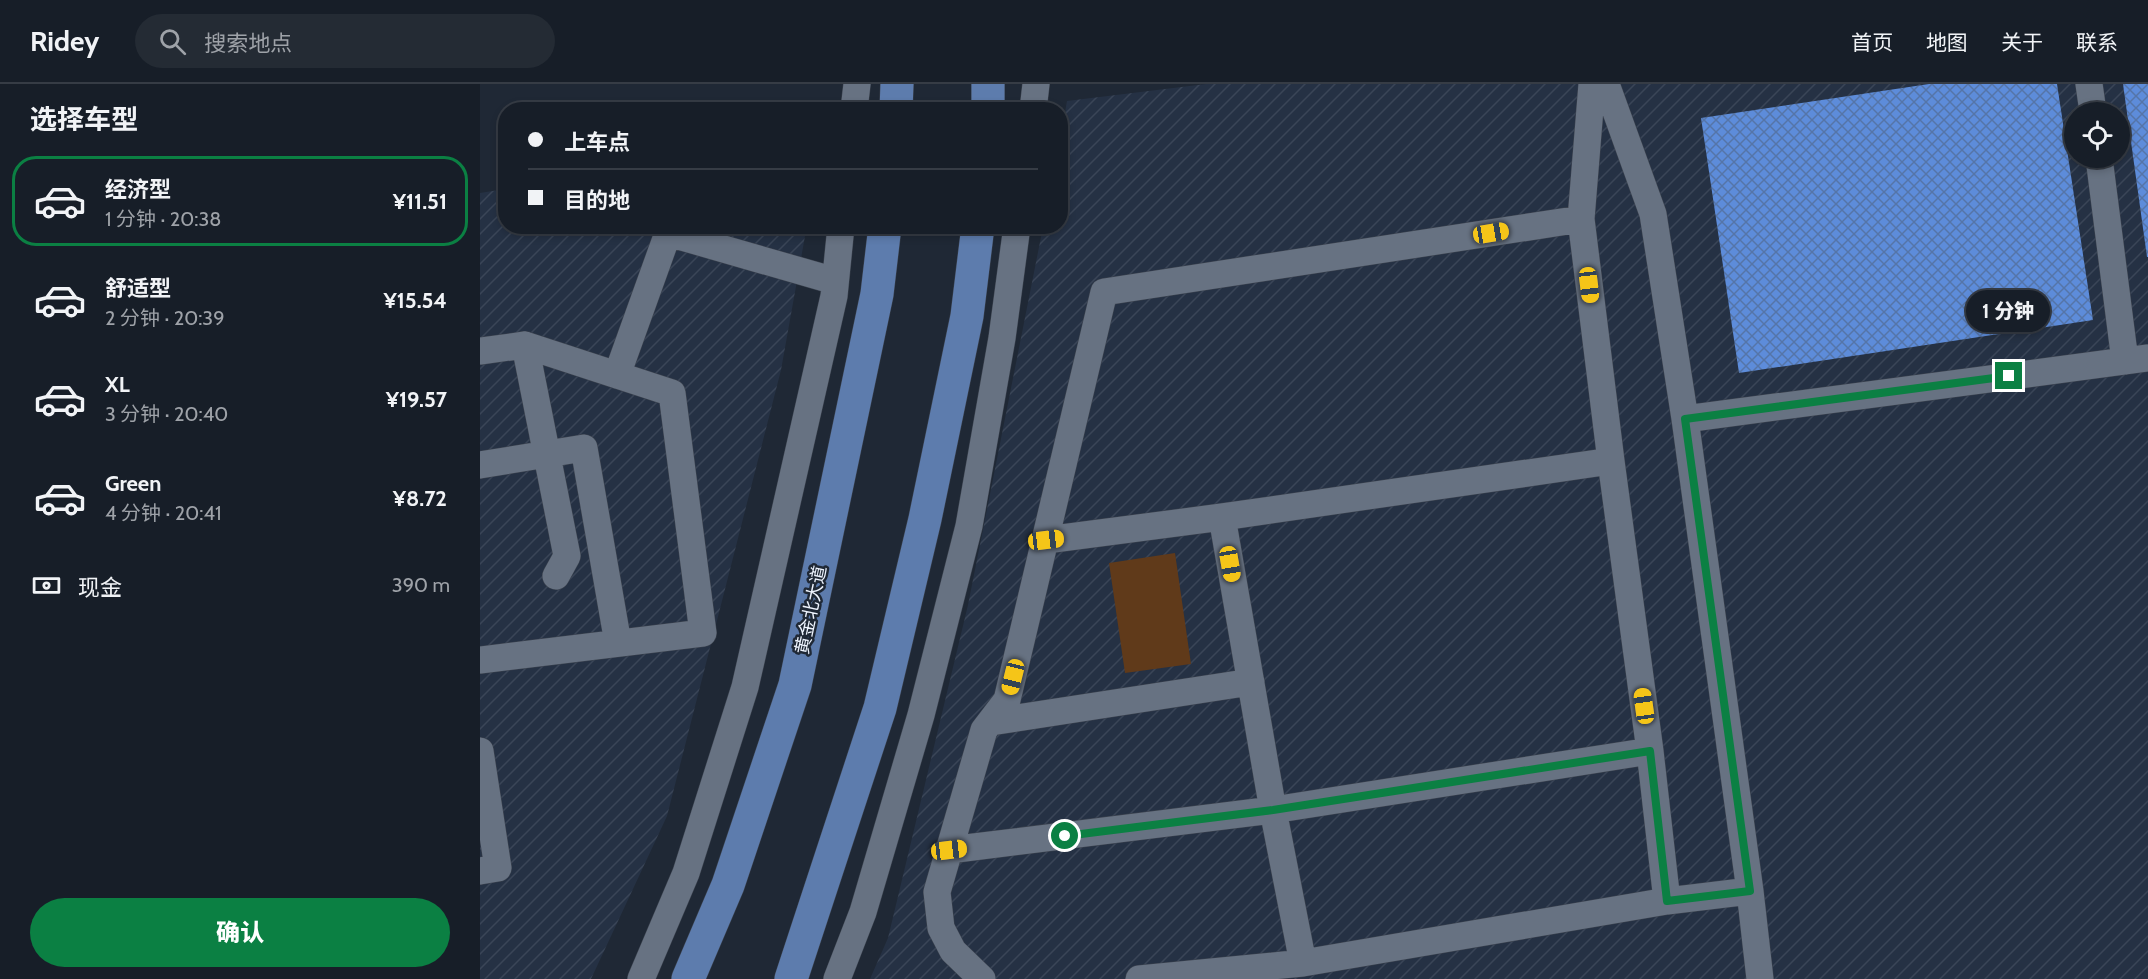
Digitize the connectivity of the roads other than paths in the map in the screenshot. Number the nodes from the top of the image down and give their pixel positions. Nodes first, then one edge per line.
1 (857, 84) edge
2 (897, 84) edge
3 (988, 84) edge
4 (1036, 84) edge
5 (2089, 84) edge
6 (1607, 85) edge
7 (855, 102) edge
8 (896, 102) edge
9 (988, 102) edge
10 (1034, 102) edge
11 (2092, 102) edge
12 (2101, 168) edge
13 (1581, 219) junction
14 (668, 234) edge
15 (672, 234) edge
16 (841, 234) edge
17 (884, 234) edge
18 (977, 234) edge
19 (1016, 234) edge
20 (836, 281) junction
21 (525, 345) junction
22 (480, 351) edge
23 (2137, 360) edge
24 (617, 375) junction
25 (1685, 419) junction
26 (547, 454) junction
27 (1611, 461) junction
28 (480, 465) edge
29 (1222, 517) junction
30 (1046, 540) junction
31 (556, 576) dead end
32 (618, 643) junction
33 (480, 660) edge
34 (1251, 682) junction
35 (990, 722) junction
36 (480, 751) edge
37 (1650, 751) junction
38 (1273, 810) junction
39 (949, 850) junction
40 (480, 871) edge
41 (1750, 891) junction
42 (1667, 901) junction
43 (1303, 963) junction
44 (641, 979) edge
45 (688, 979) edge
46 (791, 979) edge
47 (837, 979) edge
48 (982, 979) edge
49 (1139, 979) edge
50 (1760, 979) edge

1 - 7 street
2 - 8 main road
3 - 9 main road
4 - 10 street
5 - 11 street
6 - 13 street
6 - 25 street
12 - 23 street
13 - 27 street
13 - 30 street
14 - 24 street
15 - 20 street
16 - 20 street
17 - 45 main road, 黄金北大道
18 - 46 main road
19 - 47 street
20 - 44 street
21 - 22 street
21 - 24 street
21 - 26 street
23 - 25 street
24 - 32 street
25 - 41 street
26 - 28 street
26 - 31 street
26 - 32 street
27 - 29 street
27 - 37 street
29 - 30 street
29 - 34 street
30 - 35 street
32 - 33 street
34 - 35 street
34 - 38 street
35 - 39 street
36 - 40 street
37 - 38 street
37 - 42 street
38 - 39 street
38 - 43 street
39 - 48 street
41 - 42 street
41 - 50 street
42 - 43 street
43 - 49 street

